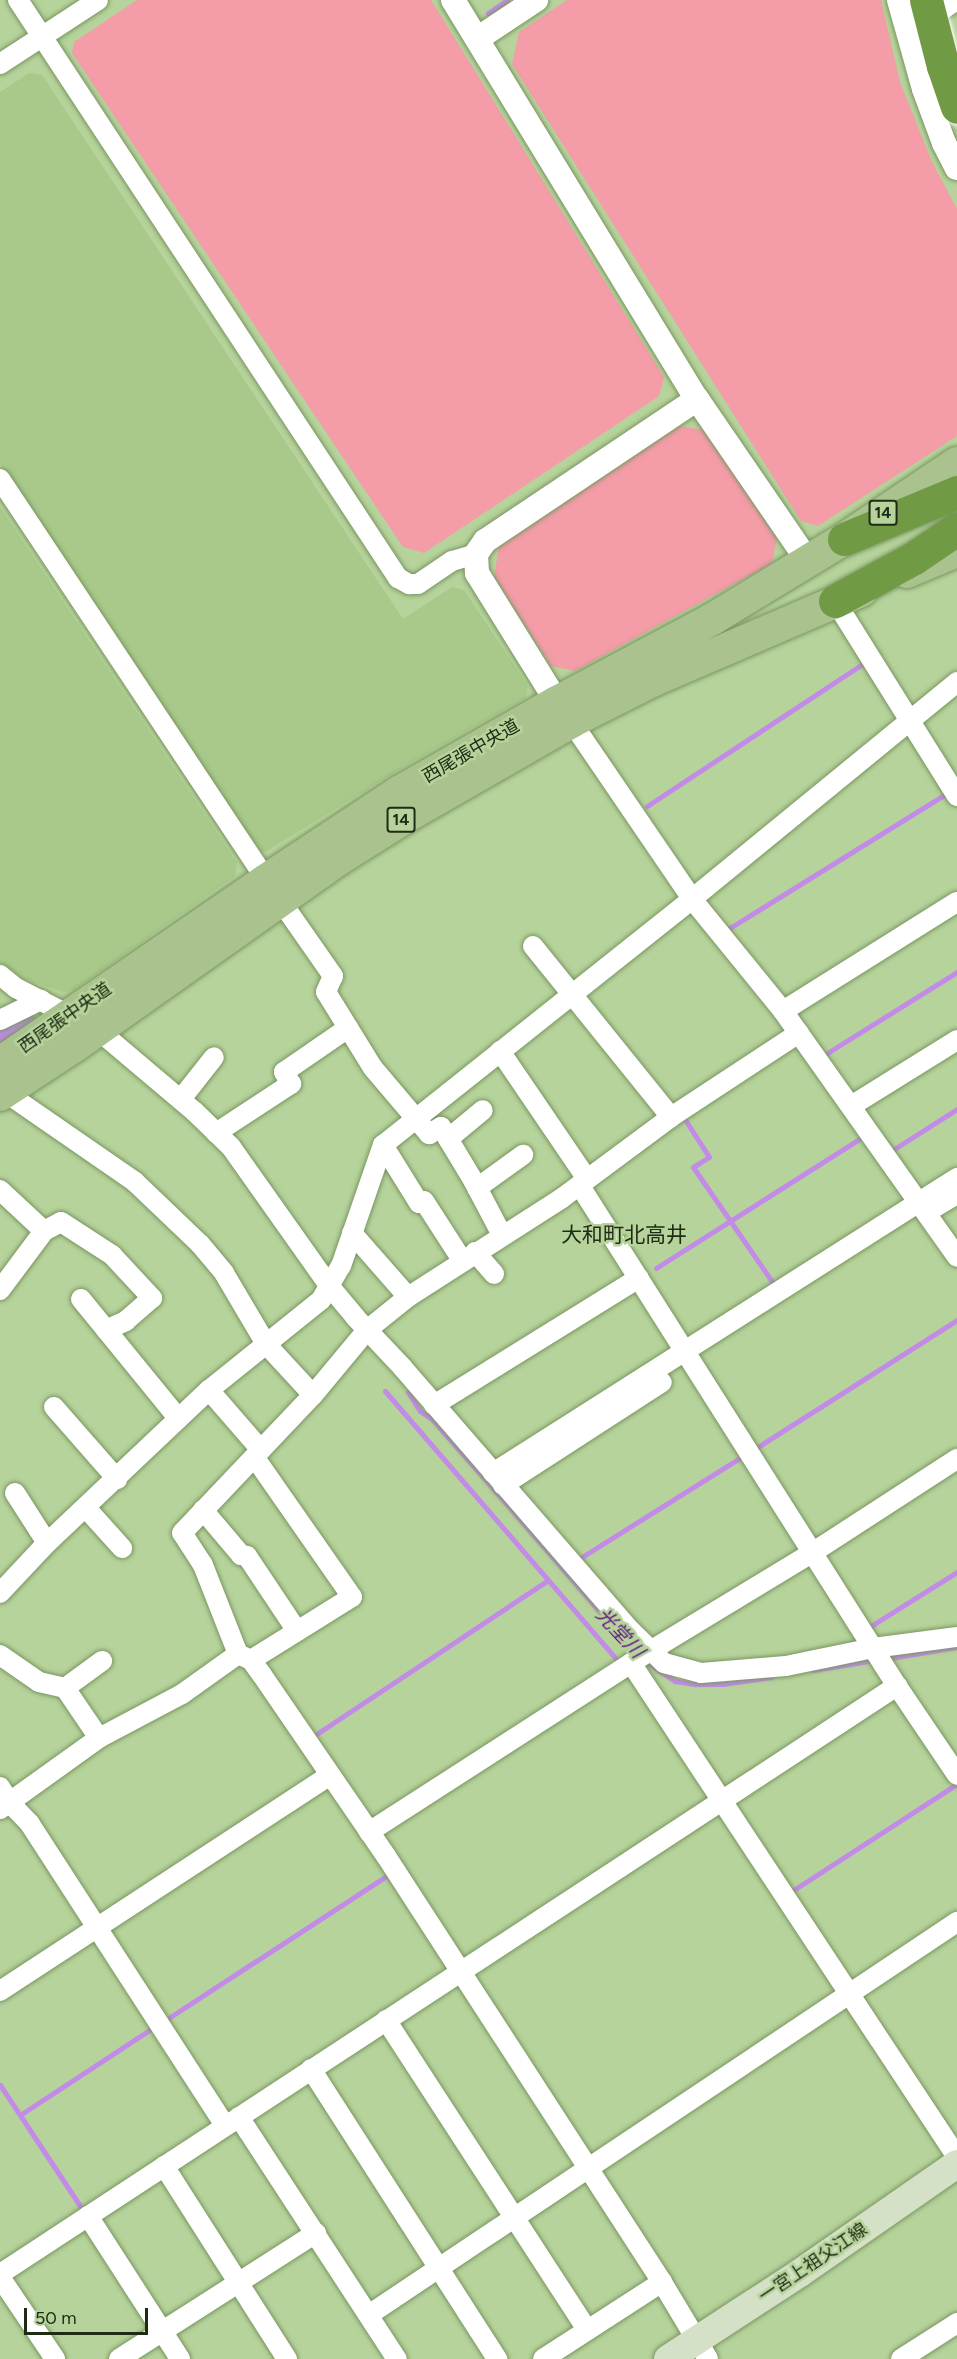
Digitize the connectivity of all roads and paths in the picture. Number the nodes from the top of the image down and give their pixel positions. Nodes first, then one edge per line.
1 (18, 0) edge
2 (98, 0) edge
3 (453, 0) edge
4 (536, 0) edge
5 (899, 0) edge
6 (926, 0) edge
7 (957, 0) edge
8 (907, 34) junction
9 (42, 36) junction
10 (477, 39) junction
11 (0, 64) edge
12 (957, 107) edge
13 (957, 168) edge
14 (698, 399) junction
15 (957, 463) edge
16 (0, 479) edge
17 (957, 492) edge
18 (957, 529) edge
19 (844, 539) junction
20 (957, 551) edge
21 (476, 554) junction
22 (808, 561) junction
23 (835, 601) junction
24 (957, 682) edge
25 (564, 712) junction
26 (909, 719) junction
27 (957, 796) edge
28 (273, 890) junction
29 (692, 899) junction
30 (957, 902) edge
31 (533, 946) dead end
32 (0, 975) edge
33 (573, 994) junction
34 (41, 1000) junction
35 (783, 1011) junction
36 (71, 1014) junction
37 (0, 1020) edge
38 (348, 1028) junction
39 (98, 1030) junction
40 (799, 1032) junction
41 (957, 1041) edge
42 (500, 1052) junction
43 (214, 1057) dead end
44 (2, 1084) edge
45 (448, 1095) junction
46 (181, 1099) junction
47 (851, 1106) junction
48 (671, 1116) junction
49 (417, 1118) junction
50 (216, 1133) junction
51 (448, 1139) junction
52 (383, 1145) junction
53 (523, 1155) dead end
54 (957, 1178) edge
55 (583, 1183) junction
56 (477, 1188) junction
57 (0, 1190) edge
58 (957, 1194) edge
59 (923, 1207) junction
60 (44, 1231) junction
61 (352, 1233) junction
62 (502, 1236) junction
63 (469, 1256) junction
64 (957, 1257) edge
65 (494, 1274) dead end
66 (639, 1278) junction
67 (331, 1288) junction
68 (0, 1290) edge
69 (408, 1297) junction
70 (81, 1299) dead end
71 (106, 1330) junction
72 (367, 1330) junction
73 (266, 1344) junction
74 (689, 1356) junction
75 (209, 1390) junction
76 (313, 1395) junction
77 (434, 1405) junction
78 (54, 1407) dead end
79 (178, 1418) junction
80 (258, 1454) junction
81 (957, 1459) edge
82 (117, 1479) junction
83 (498, 1479) junction
84 (15, 1493) dead end
85 (87, 1508) junction
86 (203, 1510) junction
87 (47, 1543) junction
88 (122, 1548) dead end
89 (812, 1553) junction
90 (4, 1580) edge
91 (297, 1631) junction
92 (957, 1637) edge
93 (877, 1654) junction
94 (0, 1655) edge
95 (244, 1657) junction
96 (640, 1658) junction
97 (102, 1661) dead end
98 (897, 1686) junction
99 (65, 1688) junction
100 (99, 1738) junction
101 (330, 1774) junction
102 (957, 1775) edge
103 (722, 1799) junction
104 (3, 1800) edge
105 (369, 1832) junction
106 (957, 1922) edge
107 (96, 1929) junction
108 (460, 1972) junction
109 (0, 1991) edge
110 (850, 1994) junction
111 (386, 2020) junction
112 (311, 2069) junction
113 (232, 2121) junction
114 (957, 2157) edge
115 (957, 2164) edge
116 (164, 2166) junction
117 (586, 2169) junction
118 (88, 2216) junction
119 (513, 2218) junction
120 (316, 2233) junction
121 (438, 2268) junction
122 (0, 2275) edge
123 (662, 2282) junction
124 (238, 2283) junction
125 (370, 2314) junction
126 (957, 2323) edge
127 (587, 2330) junction
128 (162, 2331) junction
129 (702, 2350) edge
130 (55, 2359) edge
131 (119, 2359) edge
132 (180, 2359) edge
133 (287, 2359) edge
134 (397, 2359) edge
135 (497, 2359) edge
136 (543, 2359) edge
137 (668, 2359) edge
138 (901, 2359) edge

1 - 9 street
2 - 9 street
3 - 10 street
4 - 10 street
5 - 8 street
6 - 12 highway, bridge
7 - 8 street
8 - 13 street
9 - 11 street
9 - 21 street
10 - 14 street
14 - 21 street
14 - 22 street
15 - 19 main road, 西尾張中央道 / 14
16 - 28 street
17 - 19 highway
18 - 23 highway
19 - 22 main road, 西尾張中央道 / 14
20 - 23 main road, 西尾張中央道 / 14
21 - 25 street
22 - 25 main road, 西尾張中央道 / 14
23 - 25 main road, 西尾張中央道 / 14
23 - 26 street
24 - 26 street
25 - 28 main road, 西尾張中央道 / 14
25 - 29 street
26 - 27 street
26 - 29 street
28 - 36 main road, 西尾張中央道 / 14
28 - 38 street
28 - 39 main road, 西尾張中央道 / 14
29 - 33 street
29 - 35 street
30 - 35 street
31 - 33 street
32 - 34 street
33 - 42 street
33 - 48 street
34 - 36 street
34 - 37 street
35 - 40 street
36 - 39 street
36 - 44 main road, 西尾張中央道 / 14
38 - 49 street
38 - 50 street
39 - 44 main road, 西尾張中央道 / 14
39 - 46 street
40 - 47 street
40 - 48 street
41 - 47 street
42 - 45 street
42 - 55 street
43 - 46 street
44 - 73 street
45 - 49 street
45 - 51 street
46 - 50 street
47 - 59 street
48 - 55 street
49 - 51 street
49 - 52 street
50 - 67 street
51 - 56 street
52 - 61 street
52 - 63 street
53 - 56 street
54 - 59 street
55 - 62 street
55 - 66 street
56 - 62 street
57 - 60 street
58 - 59 street
59 - 64 street
59 - 74 street
60 - 68 street
60 - 71 street
61 - 67 street
61 - 69 street
62 - 63 street
63 - 65 street
63 - 69 street
66 - 74 street
66 - 77 street
67 - 72 street
67 - 73 street
69 - 72 street
70 - 71 street
71 - 79 street
72 - 76 street
72 - 77 street
73 - 75 street
73 - 76 street
74 - 83 street
74 - 89 street
75 - 79 street
75 - 80 street
76 - 80 street
77 - 83 street
78 - 82 street
79 - 82 street
80 - 86 street
80 - 91 street
81 - 89 street
82 - 85 street
83 - 96 street
84 - 87 street
85 - 87 street
85 - 88 street
86 - 91 street
86 - 95 street
87 - 90 street
89 - 93 street
89 - 96 street
91 - 95 street
92 - 93 street
93 - 96 street
93 - 98 street
94 - 99 street
95 - 100 street
95 - 101 street
96 - 103 street
96 - 105 street
97 - 99 street
98 - 102 street
98 - 103 street
99 - 100 street
100 - 104 street
101 - 105 street
101 - 107 street
103 - 108 street
103 - 110 street
104 - 107 street
105 - 108 street
106 - 110 street
107 - 109 street
107 - 113 street
108 - 111 street
108 - 117 street
110 - 114 street
110 - 117 street
111 - 112 street
111 - 119 street
112 - 113 street
112 - 121 street
113 - 116 street
113 - 120 street
115 - 129 main road, 一宮上祖父江線
116 - 118 street
116 - 124 street
117 - 119 street
117 - 123 street
118 - 122 street
118 - 128 street
119 - 121 street
119 - 127 street
120 - 124 street
120 - 125 street
121 - 125 street
121 - 135 street
122 - 130 street
123 - 127 street
123 - 129 street
124 - 128 street
124 - 133 street
125 - 134 street
126 - 138 street
127 - 136 street
128 - 131 street
128 - 132 street
129 - 137 main road, 一宮上祖父江線

